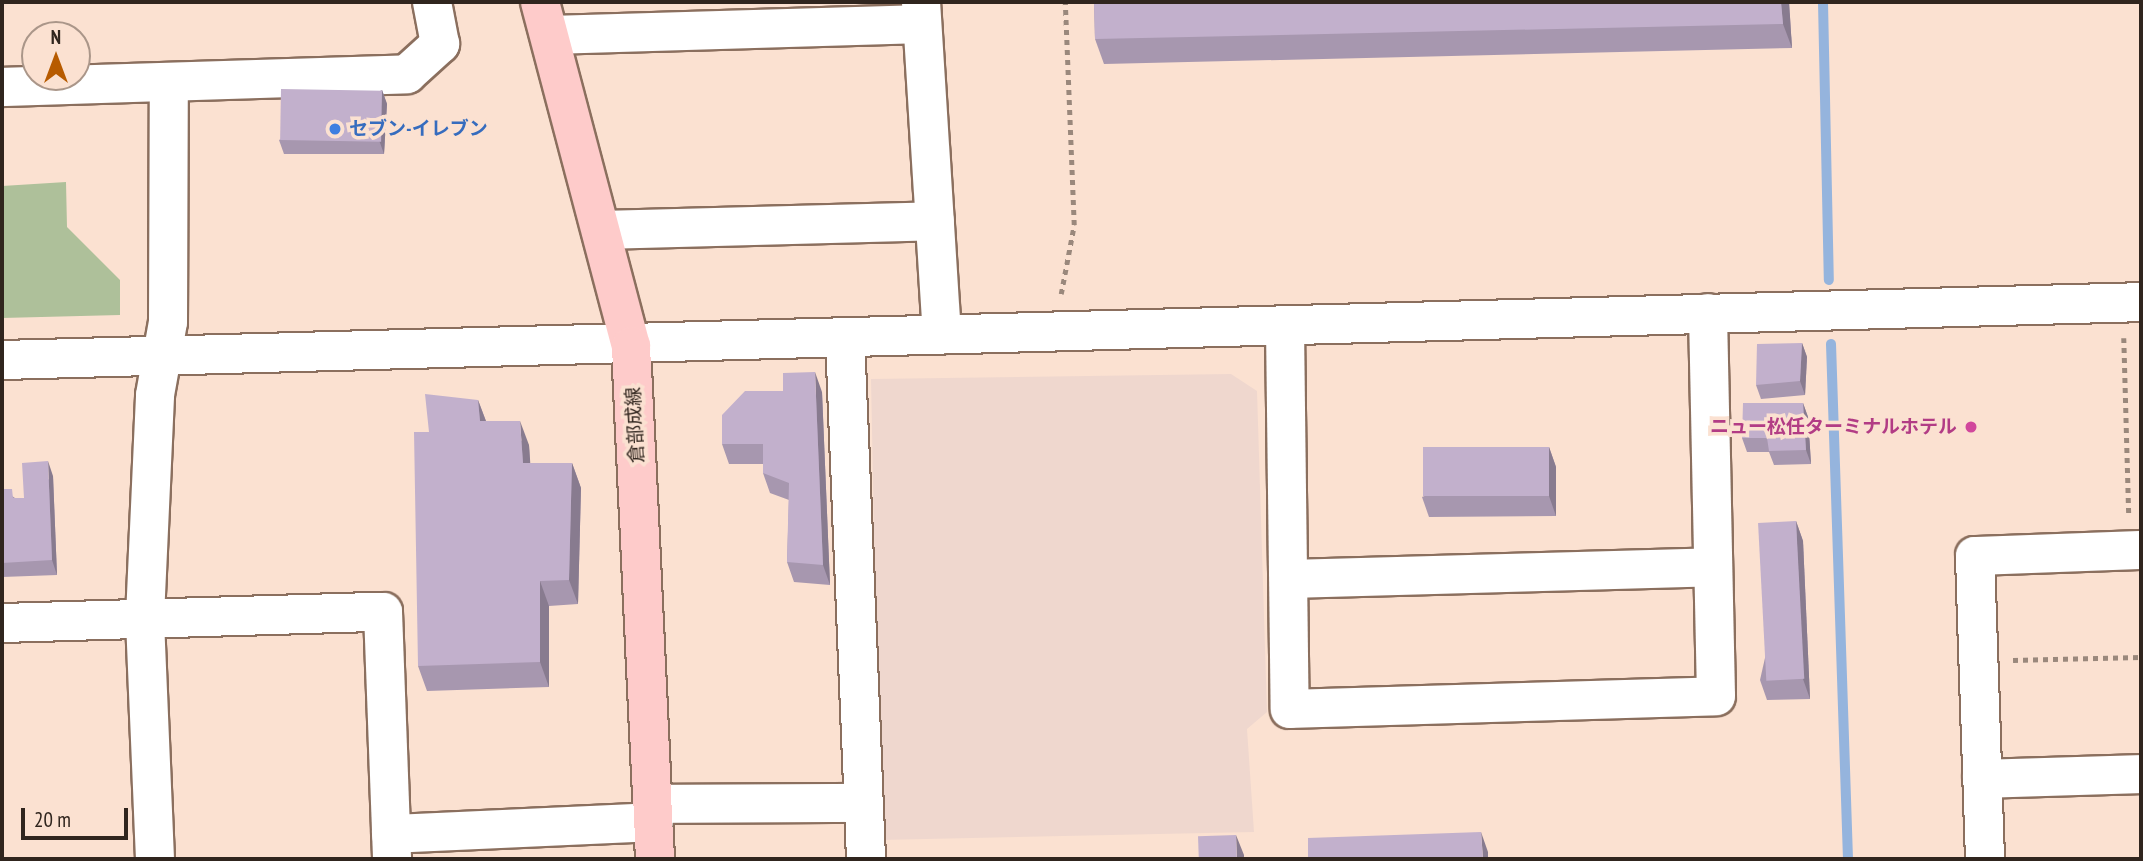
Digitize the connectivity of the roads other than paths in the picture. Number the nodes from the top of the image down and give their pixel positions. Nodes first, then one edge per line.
1 (432, 2) edge
2 (922, 13) edge
3 (546, 18) edge
4 (169, 85) junction
5 (2, 87) edge
6 (935, 221) junction
7 (601, 230) junction
8 (2132, 302) edge
9 (1708, 313) junction
10 (1285, 327) junction
11 (942, 334) junction
12 (845, 338) junction
13 (631, 346) junction
14 (159, 357) junction
15 (2, 360) edge
16 (2135, 550) edge
17 (1713, 567) junction
18 (1290, 579) junction
19 (145, 617) junction
20 (2, 623) edge
21 (2141, 775) edge
22 (1982, 779) junction
23 (864, 803) junction
24 (653, 813) junction
25 (391, 847) edge
26 (155, 859) edge
27 (655, 859) edge
28 (866, 859) edge
29 (1985, 859) edge

1 - 4 street
2 - 3 street
2 - 6 street
3 - 7 main road, 倉部成線
4 - 5 street
4 - 14 street
6 - 7 street
6 - 11 street
7 - 13 main road, 倉部成線
8 - 9 street
9 - 10 street
9 - 17 street
10 - 11 street
10 - 18 street
11 - 12 street
12 - 13 street
12 - 23 street
13 - 14 street
13 - 24 main road, 倉部成線
14 - 15 street
14 - 19 street
16 - 22 street
17 - 18 street
17 - 18 street
19 - 20 street
19 - 25 street
19 - 26 street
21 - 22 street
22 - 29 street
23 - 24 street
23 - 28 street
24 - 25 street
24 - 27 main road, 倉部成線

